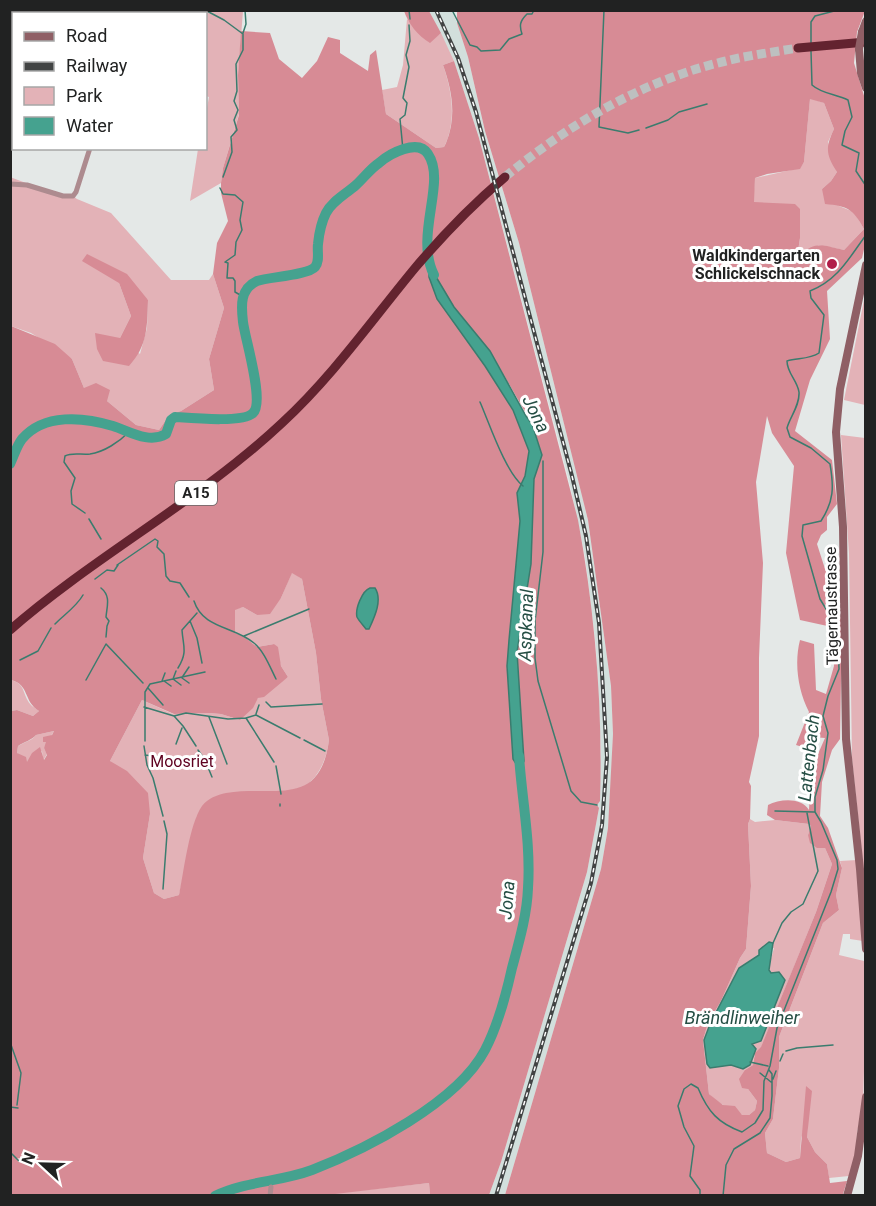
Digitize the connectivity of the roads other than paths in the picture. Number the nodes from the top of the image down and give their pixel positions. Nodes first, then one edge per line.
1 (866, 21) edge
2 (862, 45) edge
3 (802, 47) tunnel mouth
4 (866, 88) edge
5 (89, 150) edge
6 (505, 177) tunnel mouth
7 (10, 184) edge
8 (866, 265) edge
9 (10, 630) edge
10 (866, 949) edge
11 (866, 1097) edge
12 (270, 1186) dead end
13 (270, 1196) edge
14 (847, 1196) edge

1 - 2 street, bridge
2 - 3 highway
2 - 4 street
5 - 7 street
6 - 9 highway, A15
8 - 10 street, Tägernaustrasse
11 - 14 street
12 - 13 street

